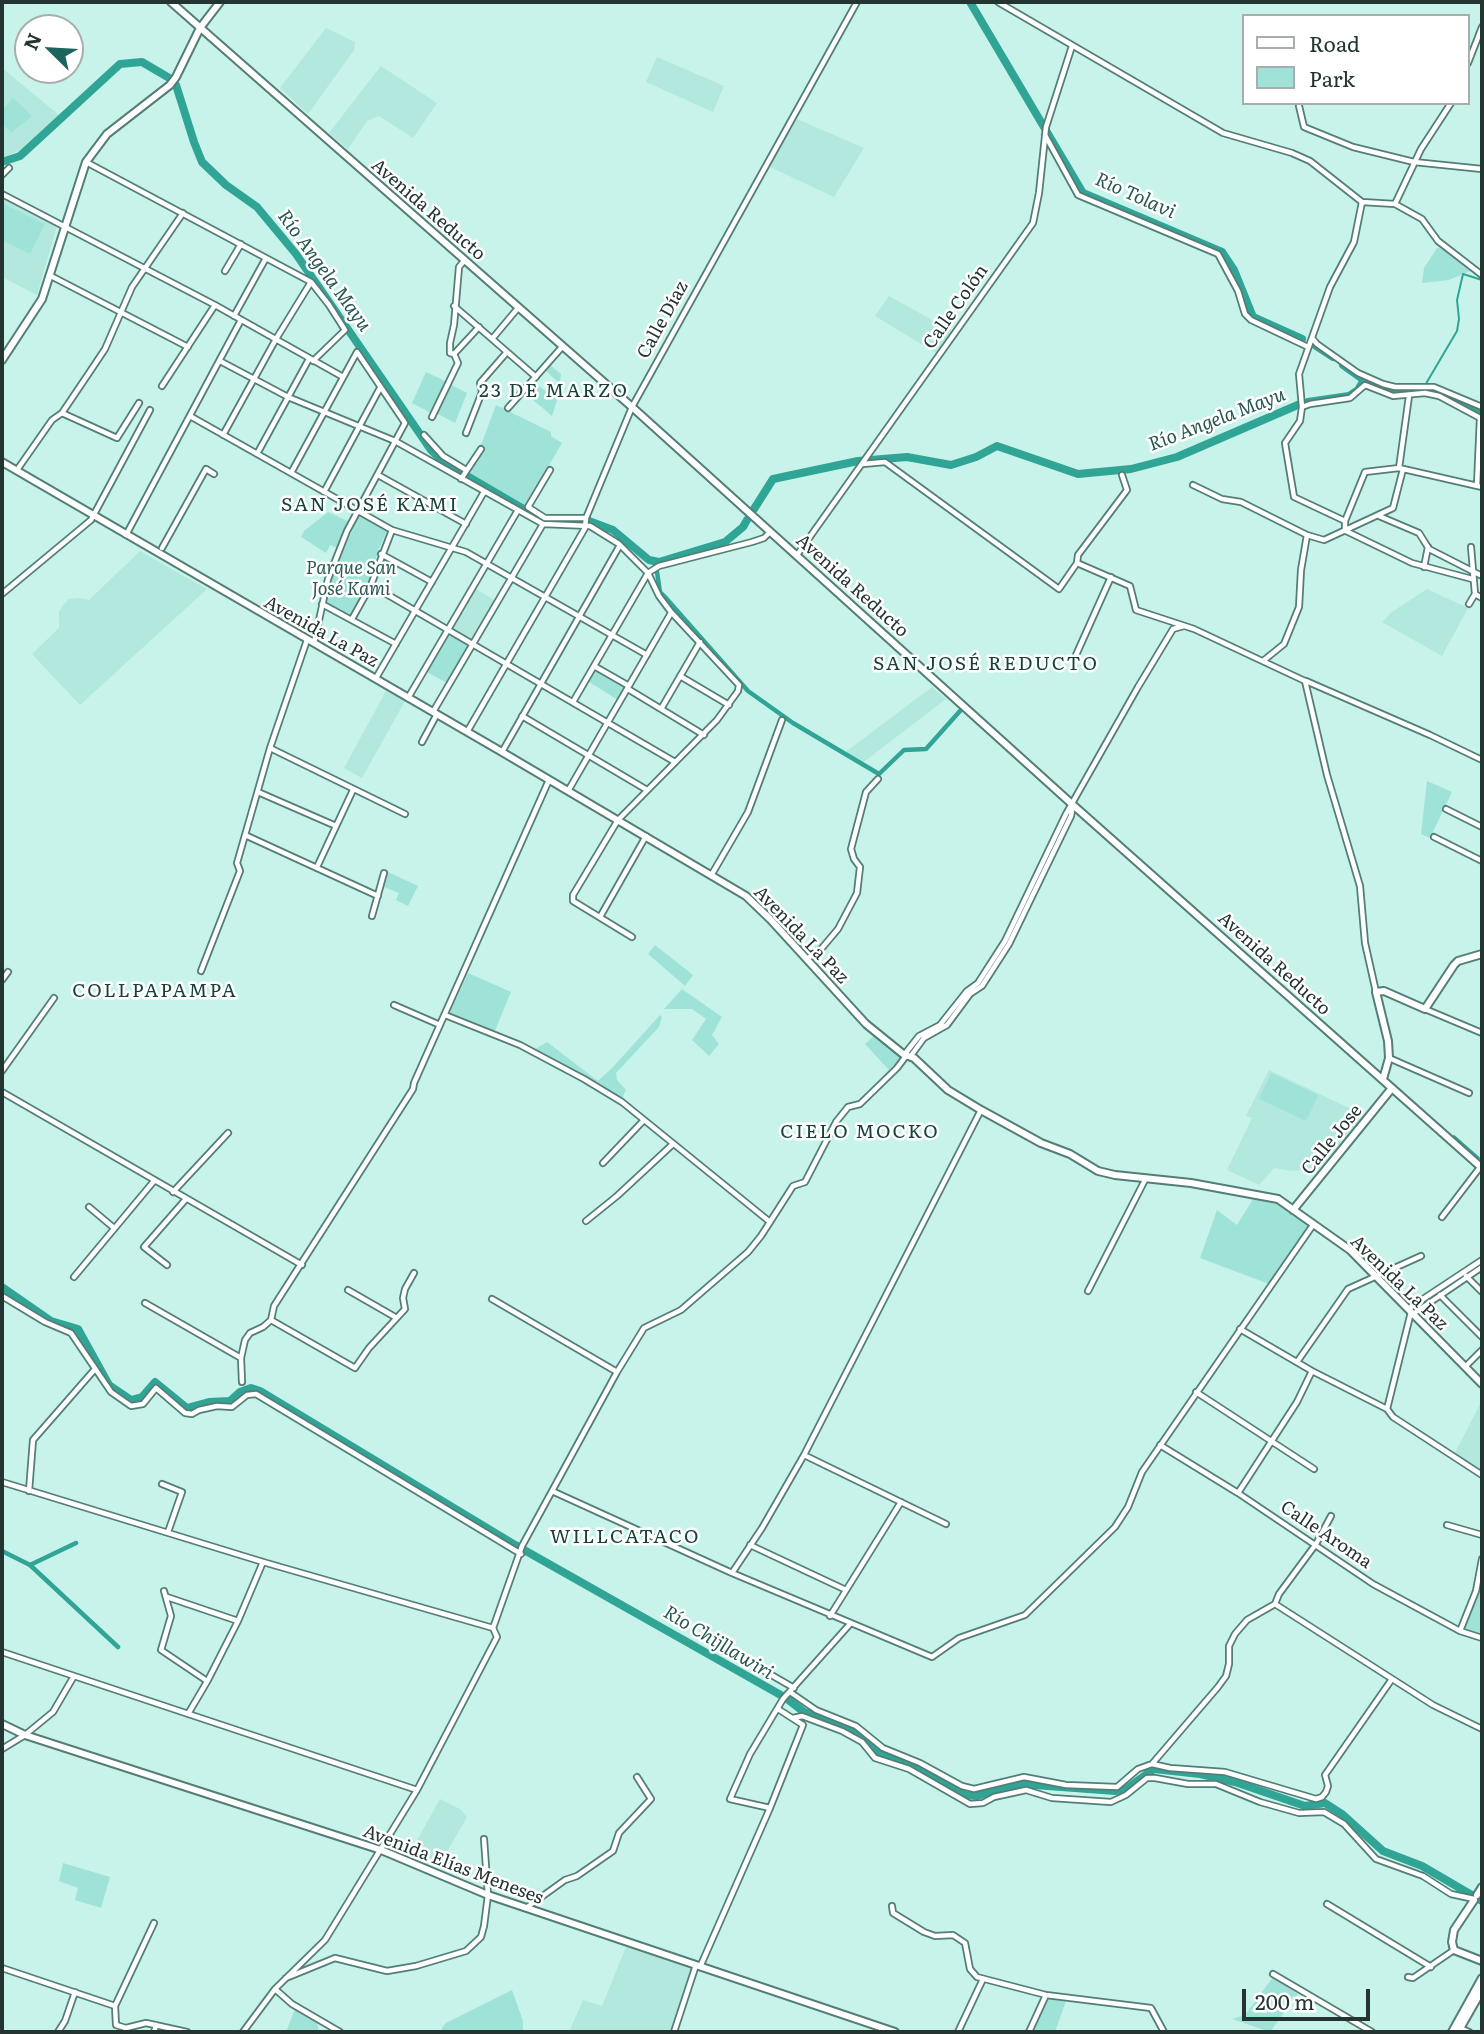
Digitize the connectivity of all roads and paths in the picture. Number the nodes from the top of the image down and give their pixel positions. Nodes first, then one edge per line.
1 (172, 2) edge
2 (220, 2) edge
3 (857, 2) edge
4 (998, 2) edge
5 (200, 27) junction
6 (1482, 27) edge
7 (1072, 46) junction
8 (1470, 58) edge
9 (1450, 105) edge
10 (1299, 106) dead end
11 (1045, 134) junction
12 (86, 162) junction
13 (1414, 162) junction
14 (9, 168) dead end
15 (1482, 169) edge
16 (2, 175) edge
17 (2, 194) edge
18 (1362, 202) junction
19 (1395, 204) junction
20 (183, 213) junction
21 (64, 227) junction
22 (240, 244) junction
23 (266, 258) junction
24 (464, 261) junction
25 (143, 268) junction
26 (225, 271) dead end
27 (49, 275) junction
28 (1482, 275) edge
29 (311, 282) junction
30 (215, 305) junction
31 (454, 306) junction
32 (518, 308) junction
33 (121, 312) junction
34 (234, 316) junction
35 (241, 320) junction
36 (479, 327) junction
37 (1312, 338) junction
38 (276, 339) junction
39 (492, 339) junction
40 (188, 347) junction
41 (562, 347) junction
42 (1308, 347) junction
43 (507, 352) junction
44 (454, 354) junction
45 (2, 360) edge
46 (220, 360) junction
47 (311, 360) junction
48 (343, 377) junction
49 (536, 377) junction
50 (254, 381) junction
51 (162, 386) dead end
52 (380, 388) junction
53 (1409, 396) junction
54 (288, 397) junction
55 (139, 403) dead end
56 (632, 407) junction
57 (1302, 407) junction
58 (1482, 407) edge
59 (508, 408) dead end
60 (150, 410) dead end
61 (62, 413) junction
62 (323, 413) junction
63 (190, 416) junction
64 (432, 417) dead end
65 (1481, 419) edge
66 (359, 427) junction
67 (466, 433) dead end
68 (223, 435) junction
69 (424, 435) dead end
70 (395, 441) junction
71 (481, 449) dead end
72 (257, 454) junction
73 (2, 462) edge
74 (862, 464) junction
75 (1401, 468) junction
76 (466, 470) junction
77 (550, 470) dead end
78 (16, 471) junction
79 (291, 473) junction
80 (215, 474) dead end
81 (378, 475) junction
82 (1122, 475) dead end
83 (461, 478) junction
84 (1193, 485) dead end
85 (1479, 486) edge
86 (484, 491) junction
87 (324, 492) junction
88 (358, 510) junction
89 (518, 510) junction
90 (93, 516) junction
91 (1378, 516) junction
92 (586, 518) junction
93 (1345, 521) junction
94 (466, 524) junction
95 (543, 524) junction
96 (585, 524) junction
97 (392, 530) junction
98 (1345, 531) junction
99 (770, 532) junction
100 (126, 535) junction
101 (1307, 535) junction
102 (620, 545) junction
103 (1428, 546) junction
104 (1471, 547) dead end
105 (162, 548) dead end
106 (452, 548) junction
107 (381, 554) junction
108 (797, 555) junction
109 (487, 563) junction
110 (1077, 563) junction
111 (1424, 567) junction
112 (1473, 572) junction
113 (649, 573) junction
114 (1482, 576) edge
115 (512, 578) junction
116 (1111, 578) junction
117 (1472, 579) junction
118 (432, 582) junction
119 (372, 585) junction
120 (2, 594) edge
121 (1475, 594) junction
122 (545, 596) junction
123 (1482, 598) edge
124 (322, 604) junction
125 (1469, 604) dead end
126 (415, 611) junction
127 (671, 612) junction
128 (579, 616) junction
129 (352, 619) junction
130 (1185, 626) junction
131 (448, 630) junction
132 (612, 635) junction
133 (311, 642) junction
134 (699, 642) junction
135 (396, 644) junction
136 (472, 645) junction
137 (647, 655) junction
138 (1076, 655) dead end
139 (1263, 661) junction
140 (506, 664) junction
141 (594, 666) junction
142 (680, 676) junction
143 (376, 678) junction
144 (1305, 681) junction
145 (541, 683) junction
146 (629, 688) junction
147 (408, 698) junction
148 (573, 702) junction
149 (729, 705) junction
150 (661, 709) junction
151 (435, 713) junction
152 (522, 716) junction
153 (782, 720) dead end
154 (608, 722) junction
155 (467, 732) junction
156 (704, 734) junction
157 (422, 742) dead end
158 (270, 748) junction
159 (502, 752) junction
160 (589, 755) junction
161 (1482, 760) edge
162 (675, 762) junction
163 (549, 779) junction
164 (878, 779) dead end
165 (647, 789) junction
166 (352, 790) junction
167 (568, 791) junction
168 (258, 792) junction
169 (1073, 805) junction
170 (1446, 809) dead end
171 (405, 814) dead end
172 (618, 820) junction
173 (336, 827) junction
174 (1482, 827) edge
175 (245, 835) junction
176 (646, 836) junction
177 (1434, 837) dead end
178 (1482, 860) edge
179 (317, 867) junction
180 (384, 873) dead end
181 (712, 874) junction
182 (377, 896) junction
183 (372, 916) dead end
184 (600, 917) junction
185 (632, 937) dead end
186 (1482, 954) edge
187 (807, 959) junction
188 (201, 971) dead end
189 (8, 972) dead end
190 (2, 980) edge
191 (1376, 992) junction
192 (54, 999) dead end
193 (394, 1004) dead end
194 (1425, 1009) junction
195 (445, 1015) junction
196 (440, 1025) junction
197 (1482, 1033) edge
198 (907, 1056) junction
199 (1389, 1058) junction
200 (2, 1071) edge
201 (1383, 1079) junction
202 (1392, 1088) junction
203 (2, 1092) edge
204 (1469, 1093) dead end
205 (981, 1110) junction
206 (644, 1120) junction
207 (228, 1133) dead end
208 (673, 1143) junction
209 (603, 1163) dead end
210 (1481, 1167) edge
211 (1146, 1178) junction
212 (154, 1181) junction
213 (173, 1192) junction
214 (186, 1199) junction
215 (89, 1207) dead end
216 (1293, 1210) junction
217 (1442, 1217) dead end
218 (586, 1221) dead end
219 (770, 1222) junction
220 (1313, 1225) junction
221 (114, 1228) junction
222 (1420, 1256) dead end
223 (1482, 1260) edge
224 (167, 1265) dead end
225 (302, 1265) junction
226 (1482, 1267) edge
227 (414, 1273) dead end
228 (1465, 1275) junction
229 (1375, 1276) junction
230 (74, 1277) dead end
231 (348, 1290) dead end
232 (1088, 1291) dead end
233 (1482, 1292) edge
234 (1440, 1295) junction
235 (2, 1296) edge
236 (492, 1299) dead end
237 (145, 1303) dead end
238 (1410, 1312) junction
239 (395, 1317) junction
240 (271, 1320) junction
241 (1240, 1329) junction
242 (1482, 1337) edge
243 (1482, 1350) edge
244 (241, 1359) junction
245 (1297, 1362) junction
246 (1464, 1367) junction
247 (95, 1369) junction
248 (1312, 1371) junction
249 (617, 1372) junction
250 (242, 1382) dead end
251 (1482, 1384) edge
252 (1196, 1392) junction
253 (1387, 1409) junction
254 (1271, 1443) junction
255 (1160, 1445) junction
256 (804, 1455) junction
257 (1314, 1469) dead end
258 (1482, 1475) edge
259 (2, 1482) edge
260 (162, 1484) dead end
261 (29, 1491) junction
262 (552, 1491) junction
263 (1238, 1493) junction
264 (901, 1502) junction
265 (1331, 1516) dead end
266 (946, 1524) dead end
267 (1447, 1525) dead end
268 (168, 1532) junction
269 (1482, 1535) edge
270 (1315, 1544) junction
271 (750, 1545) junction
272 (521, 1550) junction
273 (1482, 1559) edge
274 (263, 1562) junction
275 (732, 1573) junction
276 (846, 1590) junction
277 (164, 1591) dead end
278 (167, 1597) junction
279 (1275, 1605) junction
280 (830, 1616) junction
281 (238, 1621) junction
282 (851, 1623) junction
283 (493, 1628) junction
284 (1460, 1632) junction
285 (1482, 1638) edge
286 (2, 1652) edge
287 (742, 1658) dead end
288 (74, 1676) junction
289 (1392, 1679) junction
290 (208, 1681) junction
291 (788, 1693) junction
292 (778, 1709) junction
293 (188, 1714) junction
294 (793, 1718) junction
295 (2, 1724) edge
296 (1482, 1729) edge
297 (25, 1735) junction
298 (2, 1749) edge
299 (1152, 1764) junction
300 (637, 1777) dead end
301 (417, 1790) junction
302 (769, 1808) junction
303 (484, 1839) dead end
304 (382, 1850) junction
305 (1482, 1887) edge
306 (488, 1895) junction
307 (1475, 1898) junction
308 (1327, 1904) dead end
309 (892, 1906) dead end
310 (526, 1909) junction
311 (154, 1923) dead end
312 (1454, 1950) junction
313 (1482, 1961) edge
314 (698, 1966) junction
315 (1431, 1967) junction
316 (2, 1968) edge
317 (1273, 1974) dead end
318 (983, 1978) junction
319 (1408, 1978) dead end
320 (1482, 1978) edge
321 (282, 1980) junction
322 (275, 1989) junction
323 (1482, 1990) edge
324 (75, 1992) junction
325 (1046, 1995) junction
326 (115, 2006) junction
327 (156, 2025) junction
328 (1457, 2030) edge
329 (58, 2032) edge
330 (154, 2032) edge
331 (187, 2032) edge
332 (243, 2032) edge
333 (340, 2032) edge
334 (674, 2032) edge
335 (895, 2032) edge
336 (958, 2032) edge
337 (1029, 2032) edge
338 (1164, 2032) edge
339 (1372, 2032) edge
340 (1469, 2032) edge

1 - 5 main road, Avenida Reducto
2 - 5 main road
3 - 56 street, Calle Díaz
4 - 7 street
5 - 12 main road
5 - 24 main road, Avenida Reducto
6 - 8 street
7 - 11 street, Calle Colón
7 - 18 street
9 - 13 street
10 - 13 street
11 - 42 street
11 - 74 street, Calle Colón
12 - 20 street
12 - 21 main road
13 - 15 street
13 - 19 street
14 - 16 street
17 - 21 street
18 - 19 street
18 - 37 street
19 - 28 street
20 - 22 street
20 - 25 street
21 - 25 street
21 - 27 main road
22 - 23 street
22 - 26 street
23 - 29 street
23 - 34 street
24 - 31 street
24 - 32 main road, Avenida Reducto
25 - 30 street
25 - 33 street
27 - 33 street
27 - 45 main road
29 - 38 street
29 - 47 street
30 - 34 street
30 - 40 street
31 - 36 street
31 - 44 street
32 - 39 street
32 - 41 main road, Avenida Reducto
33 - 40 street
33 - 61 street
34 - 35 street
35 - 38 street
35 - 46 street
36 - 39 street
36 - 44 street
37 - 42 street
37 - 58 street
38 - 47 street
38 - 50 street
39 - 43 street
40 - 51 street
41 - 49 street
41 - 56 main road, Avenida Reducto
42 - 57 street
43 - 49 street
43 - 67 street
44 - 64 street
46 - 50 street
46 - 63 street
47 - 48 street
47 - 54 street
48 - 52 street
48 - 62 street
49 - 59 street
50 - 54 street
50 - 68 street
52 - 66 street
52 - 70 street
53 - 57 street
53 - 65 street
53 - 75 street
54 - 62 street
54 - 72 street
55 - 61 street
56 - 92 street, Calle Díaz
56 - 99 main road, Avenida Reducto
57 - 93 street
60 - 90 street
61 - 78 street
62 - 66 street
62 - 79 street
63 - 68 street
63 - 100 street
65 - 85 street
66 - 70 street
66 - 87 street
68 - 72 street
69 - 76 street
70 - 81 street
70 - 83 street
71 - 76 street
72 - 79 street
73 - 78 main road, Avenida La Paz
74 - 108 street, Calle Colón
74 - 110 street
75 - 85 street
75 - 91 street
75 - 93 street
76 - 83 street
77 - 92 street
78 - 90 main road, Avenida La Paz
79 - 87 street
80 - 105 street
81 - 88 street
81 - 94 street
82 - 110 street
83 - 86 street
84 - 101 street
86 - 89 street
86 - 94 street
87 - 88 street
88 - 97 street
88 - 124 street
89 - 95 street
89 - 109 street
90 - 100 main road, Avenida La Paz
90 - 120 street
91 - 98 street
91 - 103 street
92 - 96 street, Calle Díaz
93 - 98 street
94 - 106 street
95 - 96 street
95 - 115 street
96 - 102 street
96 - 122 street, Calle Díaz
97 - 106 street
97 - 107 street
98 - 101 street
98 - 111 street
99 - 108 main road, Avenida Reducto
99 - 113 street
100 - 133 main road, Avenida La Paz
101 - 139 street
102 - 113 street
102 - 128 street
103 - 111 street
103 - 112 street
104 - 112 street
106 - 109 street
106 - 118 street
107 - 118 street
107 - 119 street
108 - 169 main road, Avenida Reducto
109 - 115 street
109 - 131 street
110 - 116 street
111 - 117 street
112 - 114 street
112 - 117 street
113 - 127 street
113 - 132 street
115 - 122 street
115 - 136 street
116 - 130 street
116 - 138 street
117 - 121 street
118 - 126 street
119 - 126 street
119 - 129 street
121 - 123 street
121 - 125 street
122 - 128 street
122 - 140 street, Calle Díaz
124 - 129 street
124 - 133 street
126 - 131 street
126 - 135 street
127 - 134 street
127 - 137 street
128 - 132 street
128 - 145 street
129 - 135 street
130 - 139 street
130 - 169 street
131 - 136 street
131 - 147 street
132 - 137 street
132 - 141 street
133 - 143 main road, Avenida La Paz
133 - 158 street
134 - 142 street
134 - 149 street
135 - 143 street
136 - 140 street
136 - 151 street
137 - 146 street
139 - 144 street
140 - 145 street
140 - 155 street, Calle Díaz
141 - 146 street
141 - 148 street
142 - 149 street
142 - 150 street
143 - 147 main road, Avenida La Paz
144 - 161 street
144 - 191 street
145 - 148 street
145 - 152 street
146 - 150 street
146 - 154 street
147 - 151 main road, Avenida La Paz
148 - 154 street
149 - 156 street
150 - 156 street
151 - 155 main road, Avenida La Paz
151 - 157 street
152 - 159 street
152 - 160 street
153 - 181 street
154 - 160 street
154 - 162 street
155 - 159 main road, Avenida La Paz
156 - 162 street
158 - 166 street
158 - 168 street
159 - 163 main road, Avenida La Paz
160 - 165 street
160 - 167 street
162 - 165 street
163 - 167 main road, Avenida La Paz
163 - 195 street
164 - 187 street
165 - 172 street
166 - 171 street
166 - 173 street
167 - 172 main road, Avenida La Paz
168 - 173 street
168 - 175 street
169 - 198 street
169 - 201 main road, Avenida Reducto
170 - 174 street
172 - 176 main road, Avenida La Paz
172 - 184 street
173 - 179 street
175 - 179 street
175 - 188 street
176 - 181 main road, Avenida La Paz
176 - 184 street
177 - 178 street
179 - 182 street
180 - 182 street
181 - 187 main road, Avenida La Paz
182 - 183 street
184 - 185 street
186 - 194 main road
187 - 198 main road, Avenida La Paz
189 - 190 street
191 - 194 main road
191 - 199 main road
192 - 200 street
193 - 196 street
194 - 197 street
195 - 196 street
195 - 206 street
196 - 225 street
198 - 205 main road, Avenida La Paz
198 - 219 street
199 - 201 main road
199 - 204 street
201 - 202 main road, Avenida Reducto
202 - 210 main road, Avenida Reducto
202 - 216 main road, Calle Jose
203 - 212 street
205 - 211 main road, Avenida La Paz
205 - 256 street
206 - 208 street
206 - 209 street
207 - 213 street
208 - 218 street
208 - 219 street
210 - 217 street
211 - 216 main road, Avenida La Paz
211 - 232 street
212 - 213 street
212 - 221 street
213 - 214 street
214 - 224 street
214 - 225 street
215 - 221 street
216 - 220 main road, Avenida La Paz
219 - 249 street
220 - 229 main road, Avenida La Paz
220 - 241 street
221 - 230 street
222 - 229 street
223 - 228 street
225 - 240 street
226 - 228 street
227 - 239 street
228 - 233 street
228 - 234 street
228 - 238 street
229 - 238 main road, Avenida La Paz
229 - 245 street
231 - 239 street
234 - 238 street
234 - 242 street
235 - 247 street
236 - 249 street
237 - 244 street
238 - 246 main road, Avenida La Paz
238 - 253 street
239 - 240 street
240 - 244 street
241 - 245 street
241 - 252 street
243 - 246 street
244 - 250 street
245 - 248 street
246 - 251 main road, Avenida La Paz
247 - 261 street
247 - 272 street
248 - 253 street
248 - 254 street
249 - 262 street
252 - 254 street
252 - 255 street
253 - 258 street
254 - 257 street
254 - 263 street
255 - 263 street, Calle Aroma
255 - 282 street
256 - 264 street
256 - 271 street
259 - 261 street
260 - 268 street
261 - 268 street
262 - 272 street
262 - 275 street
263 - 270 street, Calle Aroma
264 - 266 street
264 - 276 street
265 - 270 street
267 - 269 street
268 - 274 street
270 - 279 street
270 - 284 street, Calle Aroma
271 - 275 street
271 - 276 street
272 - 283 street
273 - 284 street
274 - 281 street
274 - 283 street
275 - 280 street
276 - 280 street
277 - 278 street
278 - 281 street
278 - 290 street
279 - 289 street
279 - 299 street
280 - 282 street
281 - 290 street
282 - 291 street
283 - 301 street
284 - 285 street, Calle Aroma
286 - 288 street
287 - 291 street
288 - 293 street
288 - 297 street
289 - 296 street
289 - 299 street
290 - 293 street
291 - 292 street
291 - 299 street
292 - 294 street
292 - 302 street
293 - 301 street
294 - 302 street
294 - 307 street
295 - 297 main road, Avenida Elías Meneses
297 - 298 street
297 - 304 main road, Avenida Elías Meneses
300 - 310 street
301 - 304 street
302 - 314 street
303 - 306 street
304 - 306 main road, Avenida Elías Meneses
304 - 321 street
305 - 307 main road
306 - 310 main road, Avenida Elías Meneses
306 - 321 street
307 - 312 main road
308 - 315 street
309 - 318 street
310 - 314 main road, Avenida Elías Meneses
311 - 326 street
312 - 313 main road
312 - 315 street
314 - 334 street
314 - 335 main road, Avenida Elías Meneses
315 - 319 street
316 - 324 street
317 - 339 street
318 - 325 street
318 - 336 street
320 - 328 main road
321 - 322 street
322 - 332 street
322 - 333 street
323 - 328 main road
324 - 326 street
324 - 329 street
325 - 337 street
325 - 338 street
326 - 327 street
327 - 330 street
327 - 331 street
328 - 340 street

